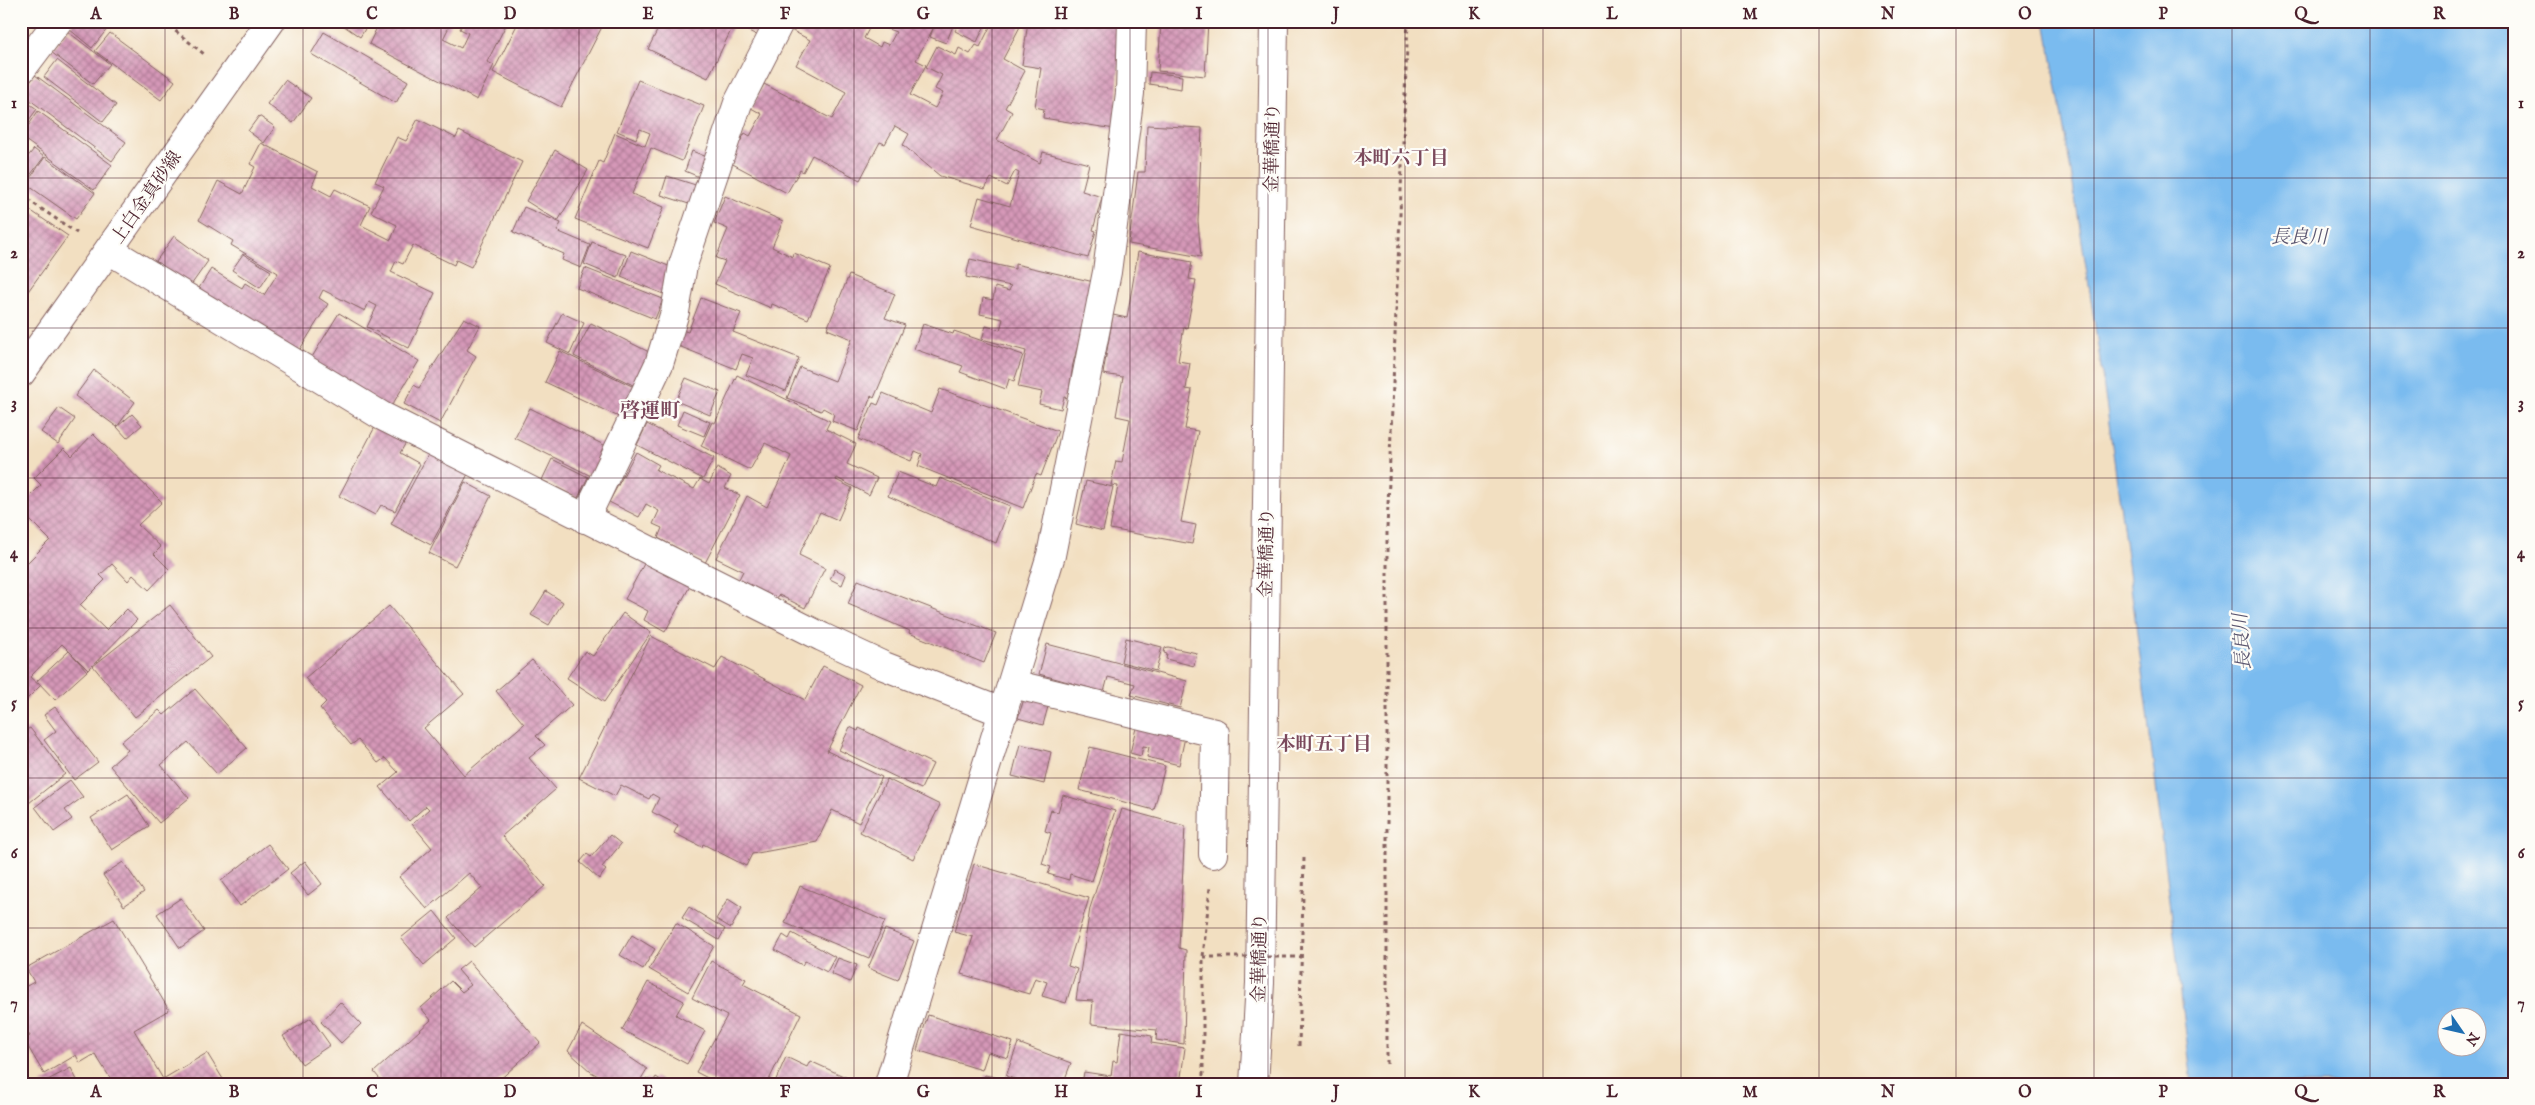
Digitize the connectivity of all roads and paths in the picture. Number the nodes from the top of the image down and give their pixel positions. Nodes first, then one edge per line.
1 (58, 21) edge
2 (163, 21) edge
3 (271, 21) edge
4 (780, 21) edge
5 (1132, 21) edge
6 (1274, 21) edge
7 (1408, 21) edge
8 (208, 57) dead end
9 (21, 70) edge
10 (21, 195) edge
11 (79, 235) dead end
12 (109, 250) junction
13 (21, 373) edge
14 (585, 519) junction
15 (1013, 684) junction
16 (1004, 713) junction
17 (1213, 854) joint
18 (1304, 858) dead end
19 (1203, 957) junction
20 (1300, 957) junction
21 (1299, 1046) dead end
22 (1387, 1064) dead end
23 (889, 1084) edge
24 (1202, 1084) edge
25 (1254, 1084) edge

1 - 9 street
2 - 8 path
3 - 12 street, 上白金真砂線
4 - 14 street
5 - 15 street
6 - 25 street, 金華橋通り
7 - 22 path
10 - 11 path
12 - 13 street, 上白金真砂線
12 - 14 street
14 - 16 street
15 - 16 street
15 - 17 street
16 - 23 street
17 - 19 path
18 - 20 path
19 - 20 path, bridge
19 - 24 path
20 - 21 path

